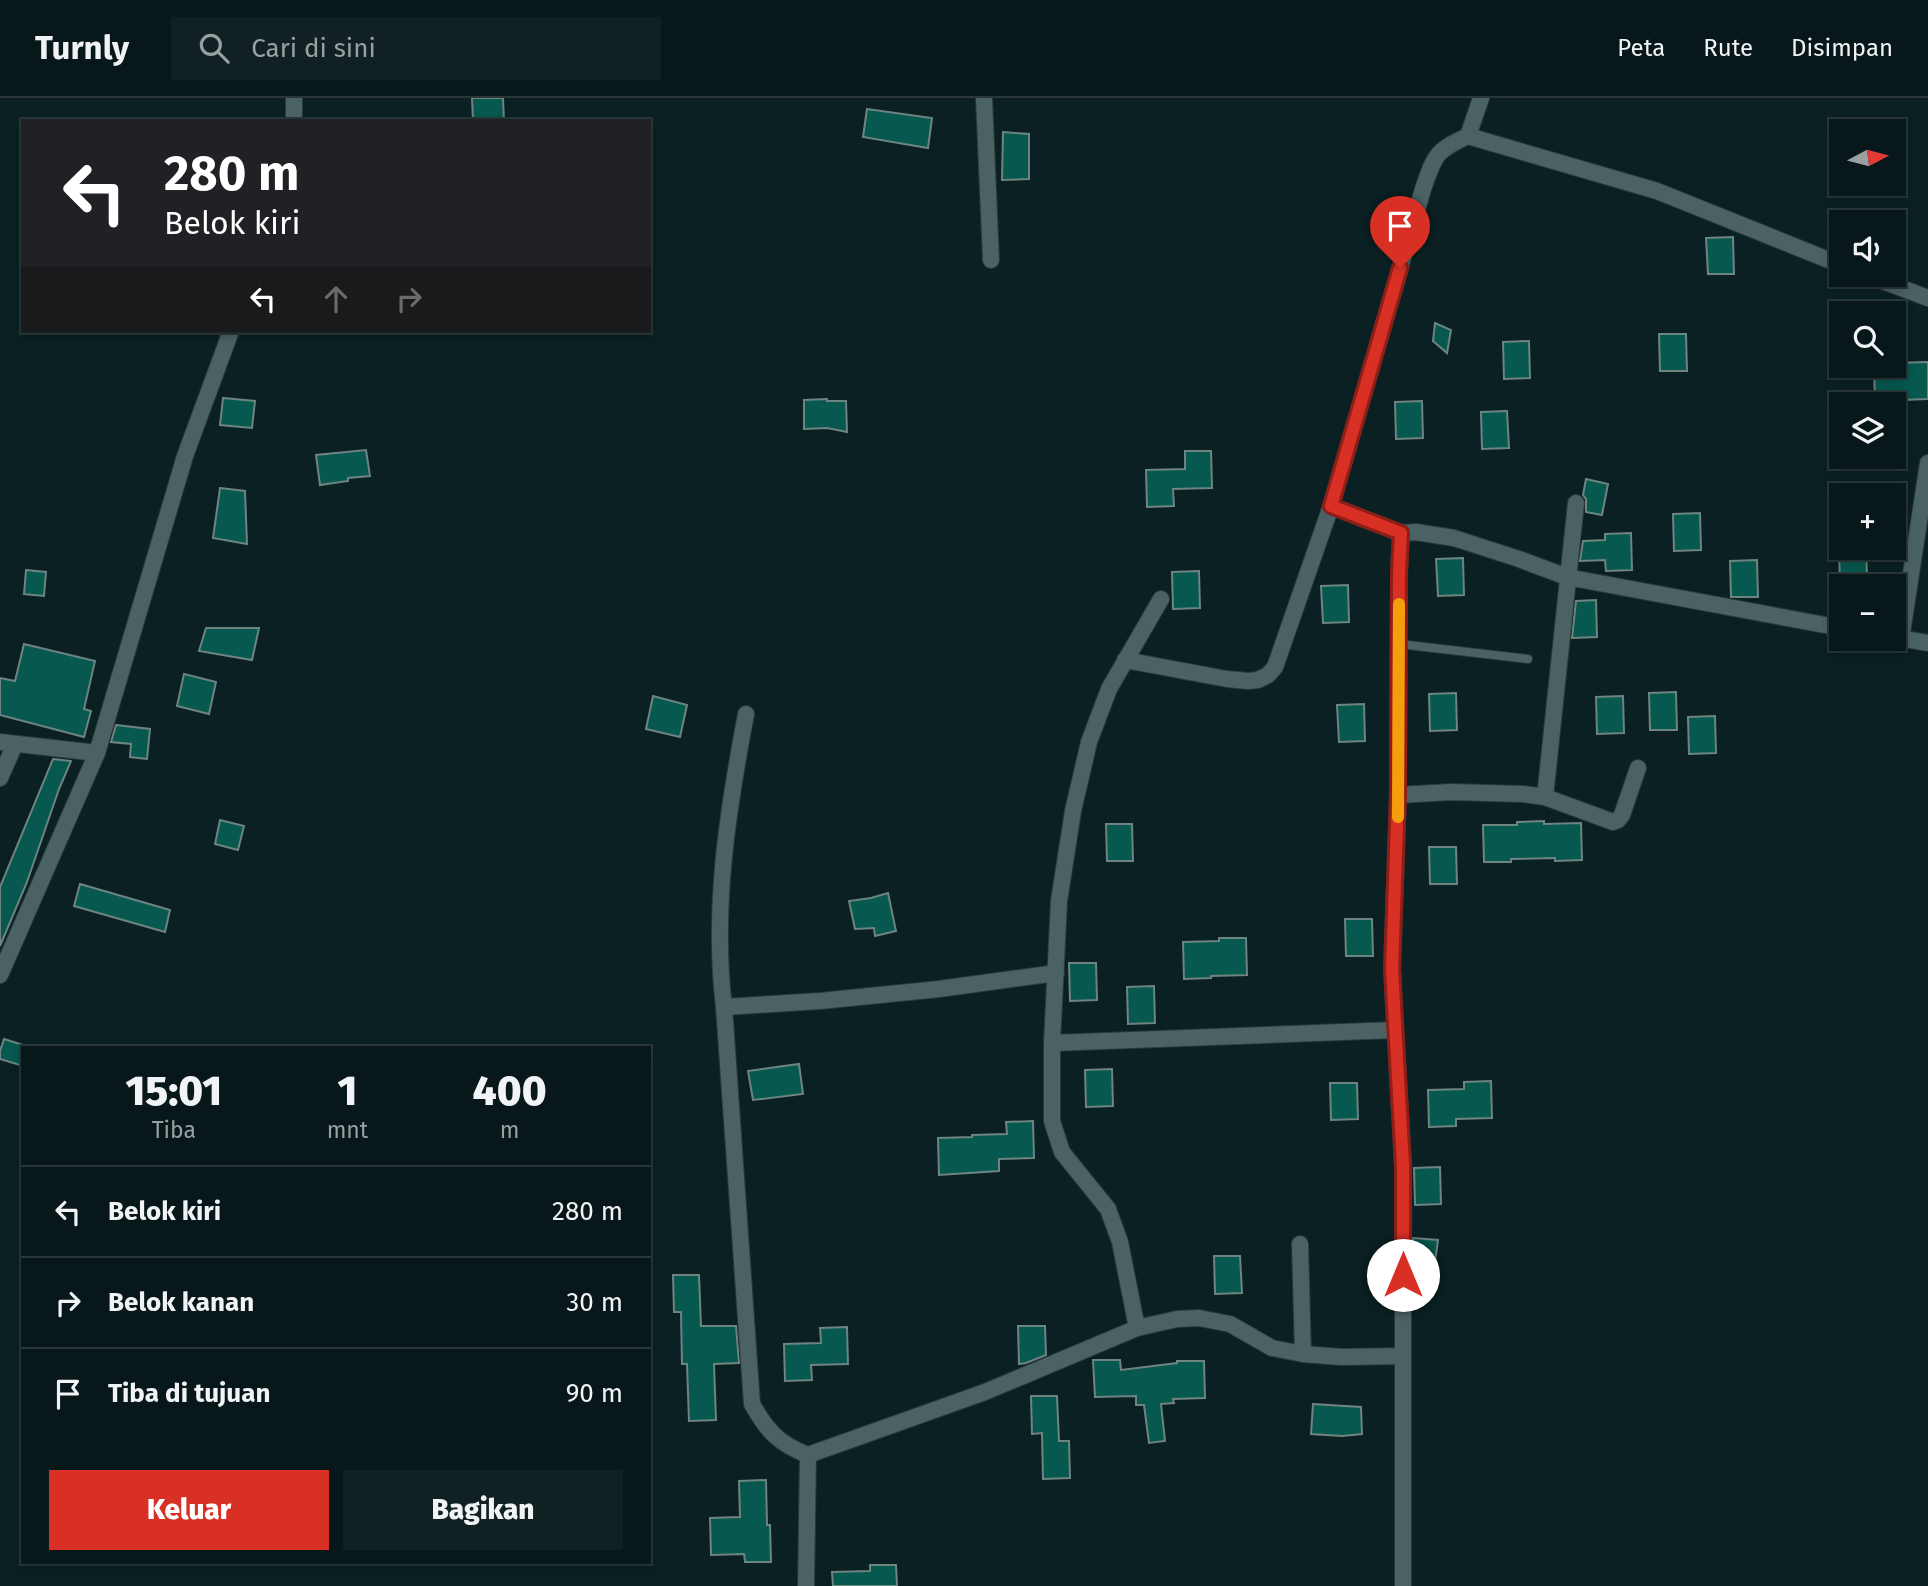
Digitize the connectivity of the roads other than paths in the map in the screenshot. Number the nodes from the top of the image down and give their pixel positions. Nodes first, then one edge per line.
1 (294, 98) edge
2 (984, 98) edge
3 (1480, 98) edge
4 (294, 119) edge
5 (1468, 136) junction
6 (991, 260) dead end
7 (1829, 260) edge
8 (1899, 287) edge
9 (1928, 298) edge
10 (230, 333) edge
11 (1928, 463) edge
12 (1576, 503) dead end
13 (1331, 506) junction
14 (1401, 533) junction
15 (1567, 577) junction
16 (1906, 587) edge
17 (1161, 600) dead end
18 (1829, 626) edge
19 (1906, 639) edge
20 (1928, 643) edge
21 (1398, 644) junction
22 (1528, 659) dead end
23 (1125, 660) junction
24 (746, 714) dead end
25 (7, 743) edge
26 (97, 753) junction
27 (1638, 768) dead end
28 (0, 778) edge
29 (1398, 795) junction
30 (1545, 797) junction
31 (1056, 973) junction
32 (0, 975) edge
33 (724, 1007) junction
34 (1395, 1030) junction
35 (1052, 1043) junction
36 (1300, 1244) dead end
37 (1137, 1328) junction
38 (1303, 1354) junction
39 (1403, 1356) junction
40 (808, 1455) junction
41 (806, 1586) edge
42 (1403, 1586) edge

1 - 4 street
2 - 6 street
3 - 5 street
5 - 7 street
5 - 13 street
8 - 9 street
10 - 26 street
11 - 16 street
12 - 15 street
13 - 14 street
13 - 23 street
14 - 15 street
14 - 21 street
15 - 18 street
15 - 30 street
17 - 23 street
19 - 20 street
21 - 22 lane
21 - 29 street
23 - 31 street
24 - 33 street
25 - 26 street
25 - 28 street
26 - 32 street
27 - 30 street
29 - 30 street
29 - 34 street
31 - 33 street
31 - 35 street
33 - 40 street
34 - 35 street
34 - 39 street
35 - 37 street
36 - 38 street
37 - 38 street
37 - 40 street
38 - 39 street
39 - 42 street
40 - 41 street

